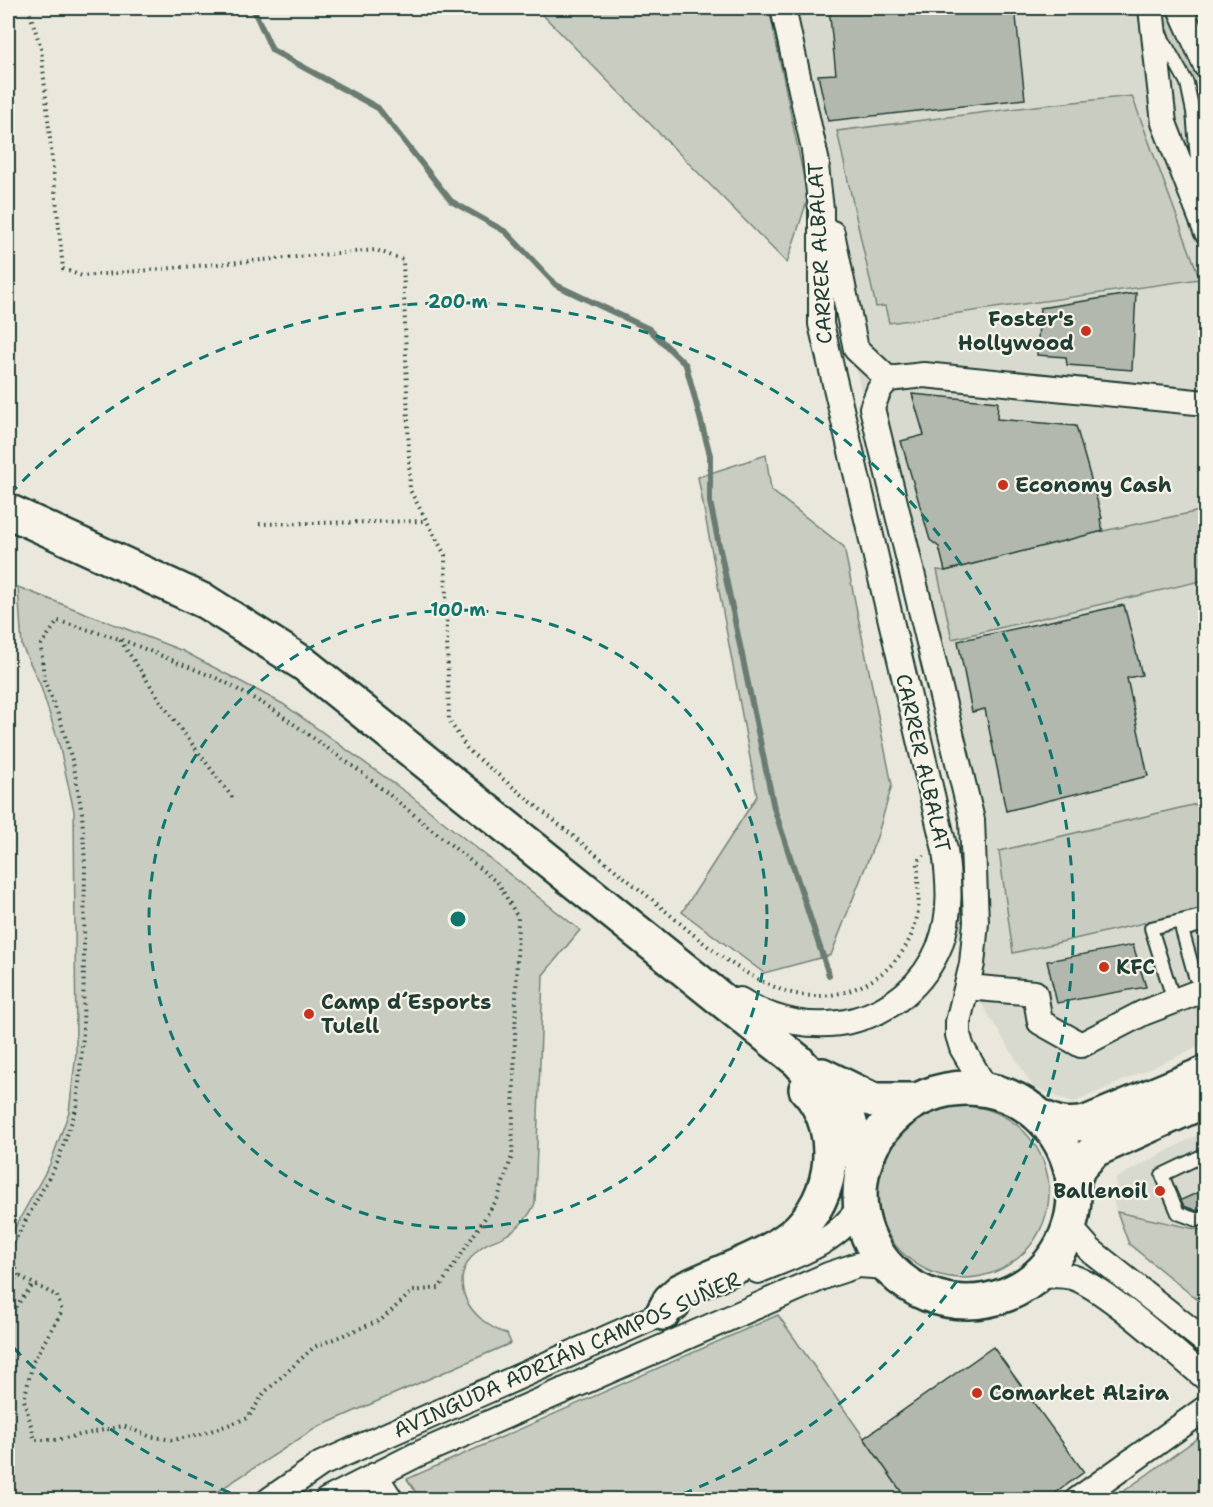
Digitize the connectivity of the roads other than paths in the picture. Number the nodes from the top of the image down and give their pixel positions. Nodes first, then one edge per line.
1 (783, 8) edge
2 (1180, 8) edge
3 (1152, 14) edge
4 (1206, 66) edge
5 (814, 148) junction
6 (1202, 223) edge
7 (888, 379) junction
8 (1206, 403) edge
9 (8, 511) edge
10 (576, 881) junction
11 (1206, 915) edge
12 (1206, 924) edge
13 (663, 951) junction
14 (1206, 976) edge
15 (967, 987) junction
16 (1206, 989) edge
17 (1174, 1001) junction
18 (1206, 1055) edge
19 (798, 1061) junction
20 (1206, 1073) edge
21 (986, 1089) junction
22 (916, 1100) junction
23 (1206, 1100) edge
24 (1117, 1111) junction
25 (1191, 1114) edge
26 (1040, 1116) junction
27 (1206, 1154) edge
28 (863, 1167) junction
29 (1073, 1182) junction
30 (860, 1206) junction
31 (1206, 1216) edge
32 (1069, 1226) junction
33 (888, 1268) junction
34 (1035, 1277) junction
35 (663, 1313) junction
36 (1206, 1342) edge
37 (1206, 1378) edge
38 (1206, 1408) edge
39 (375, 1475) junction
40 (269, 1500) edge
41 (327, 1500) edge
42 (391, 1500) edge
43 (1077, 1500) edge

1 - 5 street, CARRER ALBALAT
2 - 4 street
3 - 6 street
5 - 7 street, CARRER ALBALAT
5 - 10 street, CARRER ALBALAT
7 - 8 street
7 - 15 street, CARRER ALBALAT
9 - 10 main road
10 - 13 main road
11 - 17 lane
12 - 14 lane
13 - 19 main road
13 - 35 main road
15 - 17 street
15 - 21 street, CARRER ALBALAT
16 - 17 street
18 - 24 street
19 - 22 main road
19 - 28 main road
20 - 24 main road
21 - 22 main road
21 - 26 main road
22 - 28 main road
23 - 25 main road
24 - 26 main road
25 - 29 main road
26 - 29 main road
27 - 31 lane
28 - 30 main road
29 - 32 main road
30 - 33 main road
30 - 35 street, AVINGUDA ADRIÁN CAMPOS SUÑER
32 - 34 main road
32 - 36 street
33 - 34 main road
33 - 39 street, AVINGUDA ADRIÁN CAMPOS SUÑER
34 - 37 street
35 - 40 street, AVINGUDA ADRIÁN CAMPOS SUÑER
38 - 43 street
39 - 41 street, AVINGUDA ADRIÁN CAMPOS SUÑER
39 - 42 street

